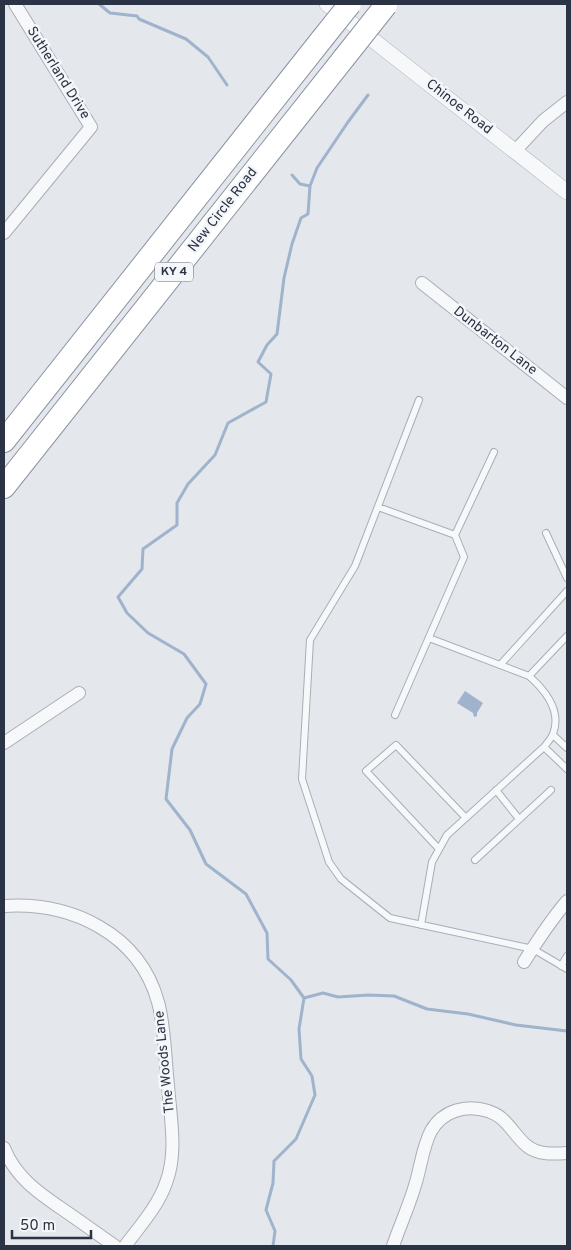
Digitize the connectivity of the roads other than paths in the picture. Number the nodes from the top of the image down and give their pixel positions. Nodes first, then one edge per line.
1 (15, 4) edge
2 (327, 4) edge
3 (386, 4) edge
4 (351, 14) edge
5 (567, 102) edge
6 (515, 151) junction
7 (567, 192) edge
8 (4, 233) edge
9 (422, 283) dead end
10 (567, 398) edge
11 (419, 400) dead end
12 (4, 441) edge
13 (494, 452) dead end
14 (4, 487) edge
15 (378, 507) junction
16 (546, 533) dead end
17 (455, 535) junction
18 (567, 578) edge
19 (567, 591) edge
20 (567, 636) edge
21 (429, 638) junction
22 (500, 665) junction
23 (529, 676) junction
24 (79, 693) dead end
25 (395, 716) dead end
26 (553, 735) junction
27 (4, 743) edge
28 (544, 748) junction
29 (567, 748) edge
30 (566, 766) edge
31 (496, 790) junction
32 (551, 790) dead end
33 (466, 818) junction
34 (520, 819) junction
35 (439, 849) junction
36 (475, 860) dead end
37 (567, 901) edge
38 (4, 906) edge
39 (421, 925) junction
40 (532, 949) junction
41 (567, 956) edge
42 (524, 962) dead end
43 (561, 966) junction
44 (567, 969) edge
45 (4, 1148) edge
46 (567, 1153) edge
47 (115, 1246) edge
48 (125, 1246) edge
49 (393, 1246) edge

1 - 8 street, Sutherland Drive
2 - 4 street, Chinoe Road
3 - 14 highway, New Circle Road / KY 4, bridge
4 - 6 street, Chinoe Road
4 - 12 highway, New Circle Road / KY 4, bridge
5 - 6 street
6 - 7 street, Chinoe Road
9 - 10 street, Dunbarton Lane
11 - 15 lane
13 - 17 lane
15 - 17 lane
15 - 39 lane
16 - 18 lane
17 - 21 lane
19 - 22 lane
20 - 23 lane
21 - 22 lane
21 - 25 lane
22 - 23 lane
23 - 26 lane
24 - 27 street
26 - 28 lane
26 - 29 lane
28 - 30 lane
28 - 31 lane
31 - 33 lane
31 - 34 lane
32 - 34 lane
33 - 35 lane
33 - 35 lane
34 - 36 lane
35 - 39 lane
37 - 40 street
38 - 48 street, The Woods Lane
39 - 40 lane
40 - 42 street
40 - 43 lane
41 - 43 lane
43 - 44 lane
45 - 47 street
46 - 49 street

